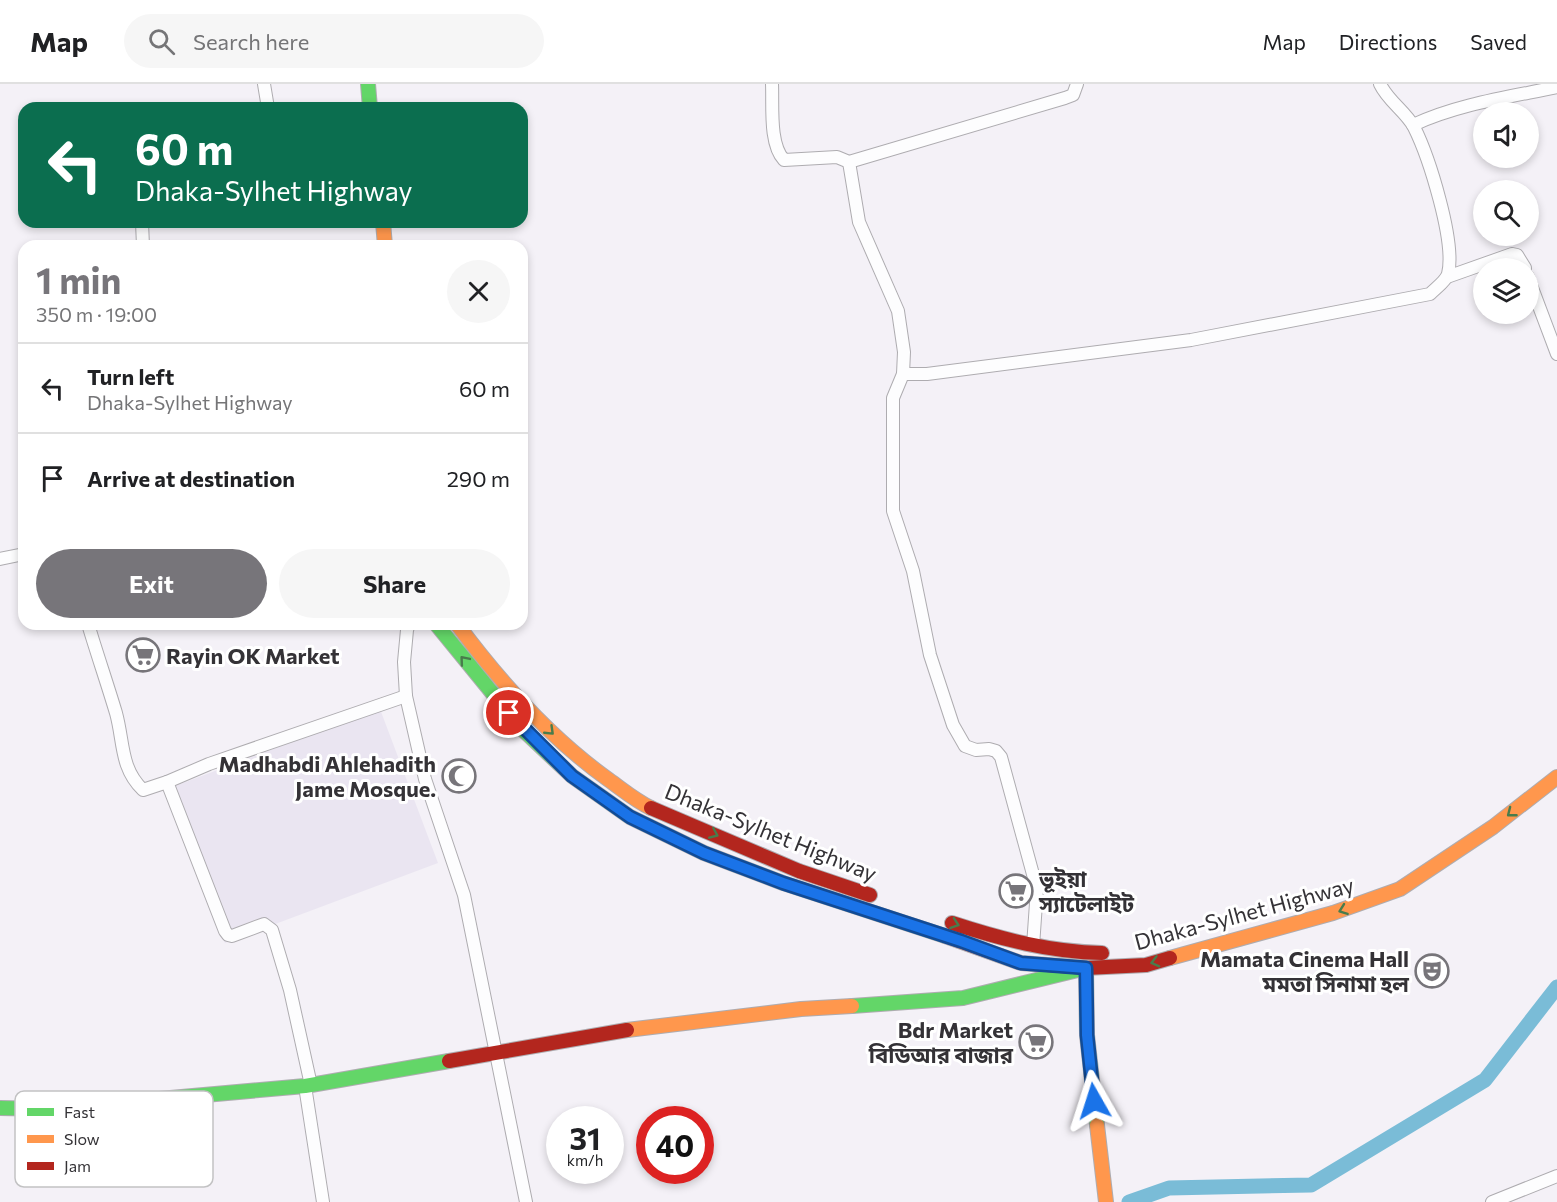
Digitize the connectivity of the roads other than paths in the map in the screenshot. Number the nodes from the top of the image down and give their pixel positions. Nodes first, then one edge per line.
1 (264, 84) edge
2 (368, 84) edge
3 (772, 84) edge
4 (1077, 84) edge
5 (1380, 84) edge
6 (1557, 87) edge
7 (267, 102) edge
8 (370, 102) edge
9 (1413, 125) junction
10 (849, 162) junction
11 (1501, 258) edge
12 (1519, 258) edge
13 (1473, 268) edge
14 (1447, 277) junction
15 (1539, 306) edge
16 (1557, 354) edge
17 (903, 374) junction
18 (18, 555) edge
19 (0, 559) edge
20 (90, 630) edge
21 (407, 630) edge
22 (440, 630) edge
23 (461, 630) edge
24 (406, 696) junction
25 (1557, 761) edge
26 (1557, 777) edge
27 (167, 782) junction
28 (888, 901) dead end
29 (944, 920) dead end
30 (1033, 946) junction
31 (1144, 951) dead end
32 (1110, 952) dead end
33 (1086, 968) junction
34 (495, 1053) junction
35 (308, 1086) junction
36 (213, 1094) edge
37 (0, 1108) edge
38 (15, 1108) edge
39 (1557, 1176) edge
40 (323, 1202) edge
41 (526, 1202) edge
42 (1106, 1202) edge
43 (1492, 1202) edge

1 - 7 street
2 - 8 main road
3 - 10 street
4 - 10 street
5 - 9 street
6 - 9 street
9 - 14 street
10 - 17 street
11 - 12 street
13 - 14 street
14 - 17 street
15 - 16 street
17 - 30 street
18 - 19 street
20 - 27 street
21 - 24 street
33 -> 22 main road, Dhaka-Sylhet Highway
23 -> 28 main road, Dhaka-Sylhet Highway
24 - 27 street
24 - 34 street
25 - 31 main road, Dhaka-Sylhet Highway
26 -> 33 main road, Dhaka-Sylhet Highway
27 - 35 street
29 -> 30 main road, Dhaka-Sylhet Highway
30 - 32 main road, Dhaka-Sylhet Highway
33 - 34 main road
33 - 42 main road
34 - 35 main road
34 - 41 street
35 - 36 main road
35 - 40 street
37 - 38 main road
39 - 43 street

